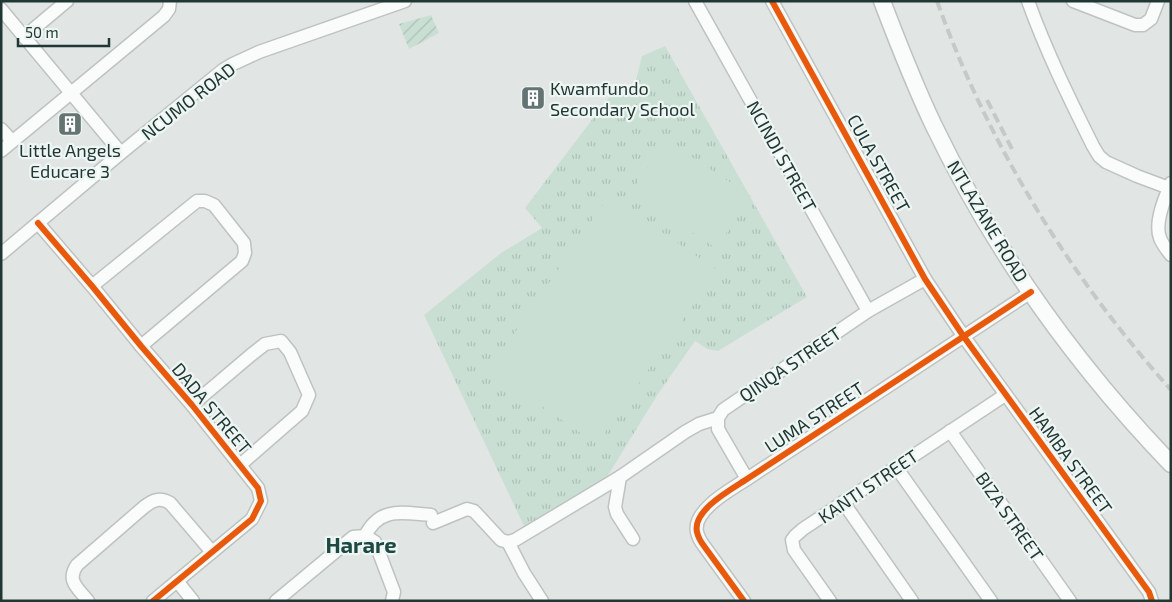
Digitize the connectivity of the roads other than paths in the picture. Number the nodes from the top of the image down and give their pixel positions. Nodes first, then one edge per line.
1 (67, 1) edge
2 (170, 1) edge
3 (405, 1) edge
4 (695, 1) edge
5 (772, 1) edge
6 (882, 1) edge
7 (1028, 1) edge
8 (1073, 1) edge
9 (1158, 1) edge
10 (1, 9) edge
11 (24, 37) junction
12 (71, 93) junction
13 (1, 129) edge
14 (12, 142) junction
15 (1, 151) edge
16 (121, 154) junction
17 (1170, 186) edge
18 (38, 223) junction
19 (1, 254) edge
20 (1171, 255) edge
21 (925, 279) junction
22 (92, 286) junction
23 (1031, 292) junction
24 (868, 311) junction
25 (964, 337) junction
26 (140, 346) junction
27 (1005, 395) junction
28 (192, 404) junction
29 (718, 418) junction
30 (950, 431) junction
31 (1171, 464) edge
32 (240, 465) junction
33 (896, 467) junction
34 (620, 477) junction
35 (747, 479) junction
36 (843, 502) junction
37 (365, 536) junction
38 (633, 539) dead end
39 (508, 542) junction
40 (212, 552) junction
41 (177, 582) junction
42 (88, 601) edge
43 (153, 601) edge
44 (193, 601) edge
45 (276, 601) edge
46 (392, 601) edge
47 (542, 601) edge
48 (744, 601) edge
49 (830, 601) edge
50 (912, 601) edge
51 (991, 601) edge
52 (1070, 601) edge
53 (1152, 601) edge

1 - 11 street
2 - 12 street
3 - 16 street, NCUMO ROAD
4 - 24 street, NCINDI STREET
5 - 21 street, CULA STREET
6 - 23 street, NTLAZANE ROAD
7 - 17 street
8 - 9 street
10 - 11 street
11 - 12 street
12 - 14 street
12 - 16 street
13 - 14 street
14 - 15 street
16 - 18 street, NCUMO ROAD
17 - 20 street
18 - 19 street, NCUMO ROAD
18 - 22 street, DADA STREET
21 - 24 street, QINQA STREET
21 - 25 street, CULA STREET
22 - 26 street, DADA STREET
22 - 26 street
23 - 25 street, LUMA STREET
23 - 31 street, NTLAZANE ROAD
24 - 29 street, QINQA STREET
25 - 27 street, HAMBA STREET
25 - 35 street, LUMA STREET
26 - 28 street, DADA STREET
27 - 30 street, KANTI STREET
27 - 53 street, HAMBA STREET
28 - 32 street, DADA STREET
28 - 32 street
29 - 34 street
29 - 35 street
30 - 33 street, KANTI STREET
30 - 52 street, BIZA STREET
32 - 40 street, DADA STREET
33 - 36 street, KANTI STREET
33 - 51 street
34 - 38 street
34 - 39 street
35 - 48 street, LUMA STREET
36 - 49 street, KANTI STREET
36 - 50 street
37 - 39 street
37 - 45 street
37 - 46 street
39 - 47 street
40 - 41 street, DADA STREET
40 - 42 street
41 - 43 street, DADA STREET
41 - 44 street

